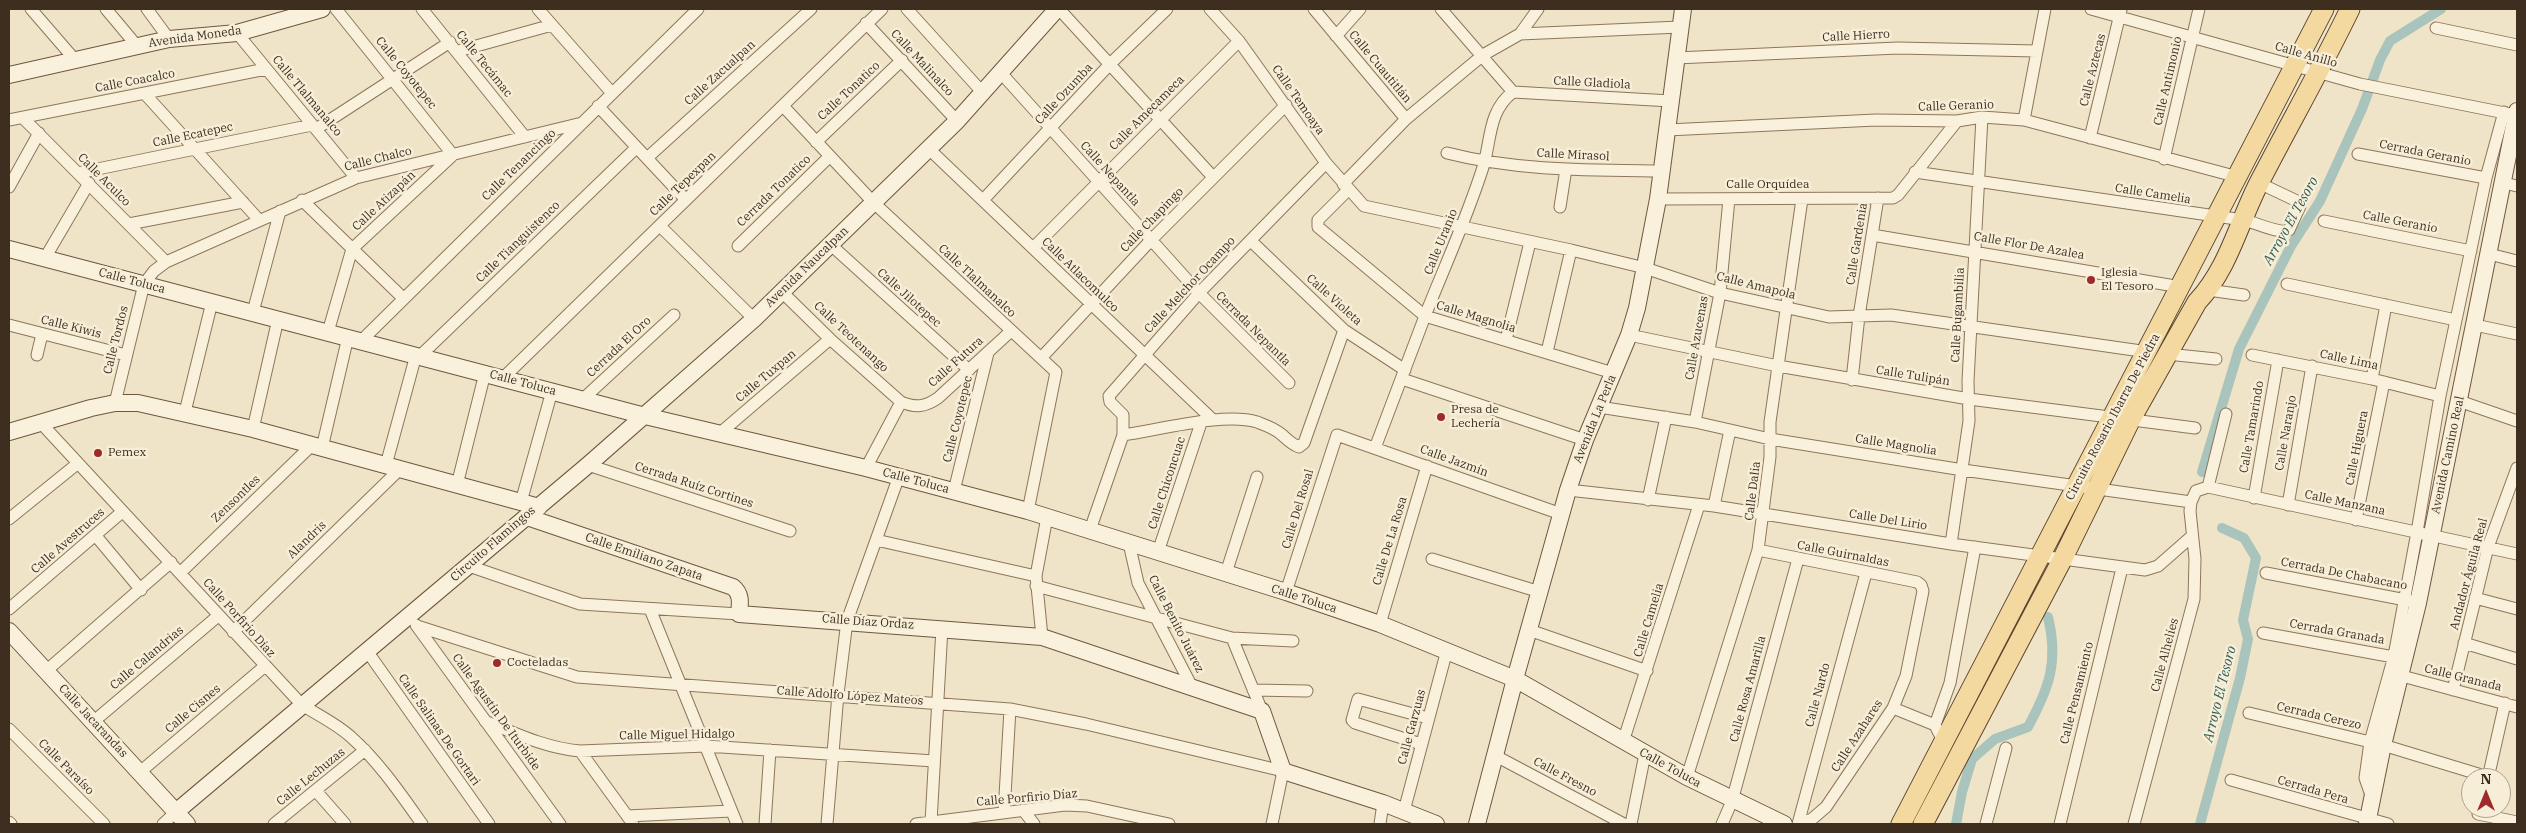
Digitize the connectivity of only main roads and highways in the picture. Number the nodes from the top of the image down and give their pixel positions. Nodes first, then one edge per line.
1 (320, 9) edge
2 (1058, 9) edge
3 (1683, 9) edge
4 (2324, 9) edge
5 (2350, 9) edge
6 (10, 73) edge
7 (2512, 113) edge
8 (2511, 184) edge
9 (9, 249) edge
10 (645, 416) junction
11 (2122, 417) junction
12 (9, 431) edge
13 (2086, 488) junction
14 (529, 508) junction
15 (740, 614) joint
16 (9, 631) edge
17 (1514, 679) junction
18 (1284, 771) joint
19 (176, 811) junction
20 (2368, 822) edge
21 (187, 824) edge
22 (1436, 824) edge
23 (1477, 824) edge
24 (1784, 824) edge
25 (1901, 824) edge
26 (1923, 824) edge

1 - 6 main road, Avenida Moneda
2 - 10 main road, Avenida Naucalpan
3 - 17 main road, Avenida La Perla
4 - 11 main road, Circuito Rosario Ibarra De Piedra
5 - 11 main road
7 - 8 main road, Avenida Camino Real
8 - 20 main road, Avenida Camino Real
9 - 10 main road, Calle Toluca
10 - 14 main road, Avenida Naucalpan
10 - 17 main road, Calle Toluca
11 - 13 main road, Circuito Rosario Ibarra De Piedra
12 - 14 main road, Circuito Flamingos
13 - 25 main road, Circuito Rosario Ibarra De Piedra
13 - 26 main road
14 - 15 main road, Calle Emiliano Zapata
14 - 19 main road, Circuito Flamingos
15 - 18 main road, Calle Díaz Ordaz
16 - 19 main road, Calle Jacarandas
17 - 23 main road, Avenida La Perla
17 - 24 main road, Calle Toluca
18 - 22 main road, Calle Adolfo López Mateos
19 - 21 main road, Calle Jacarandas

